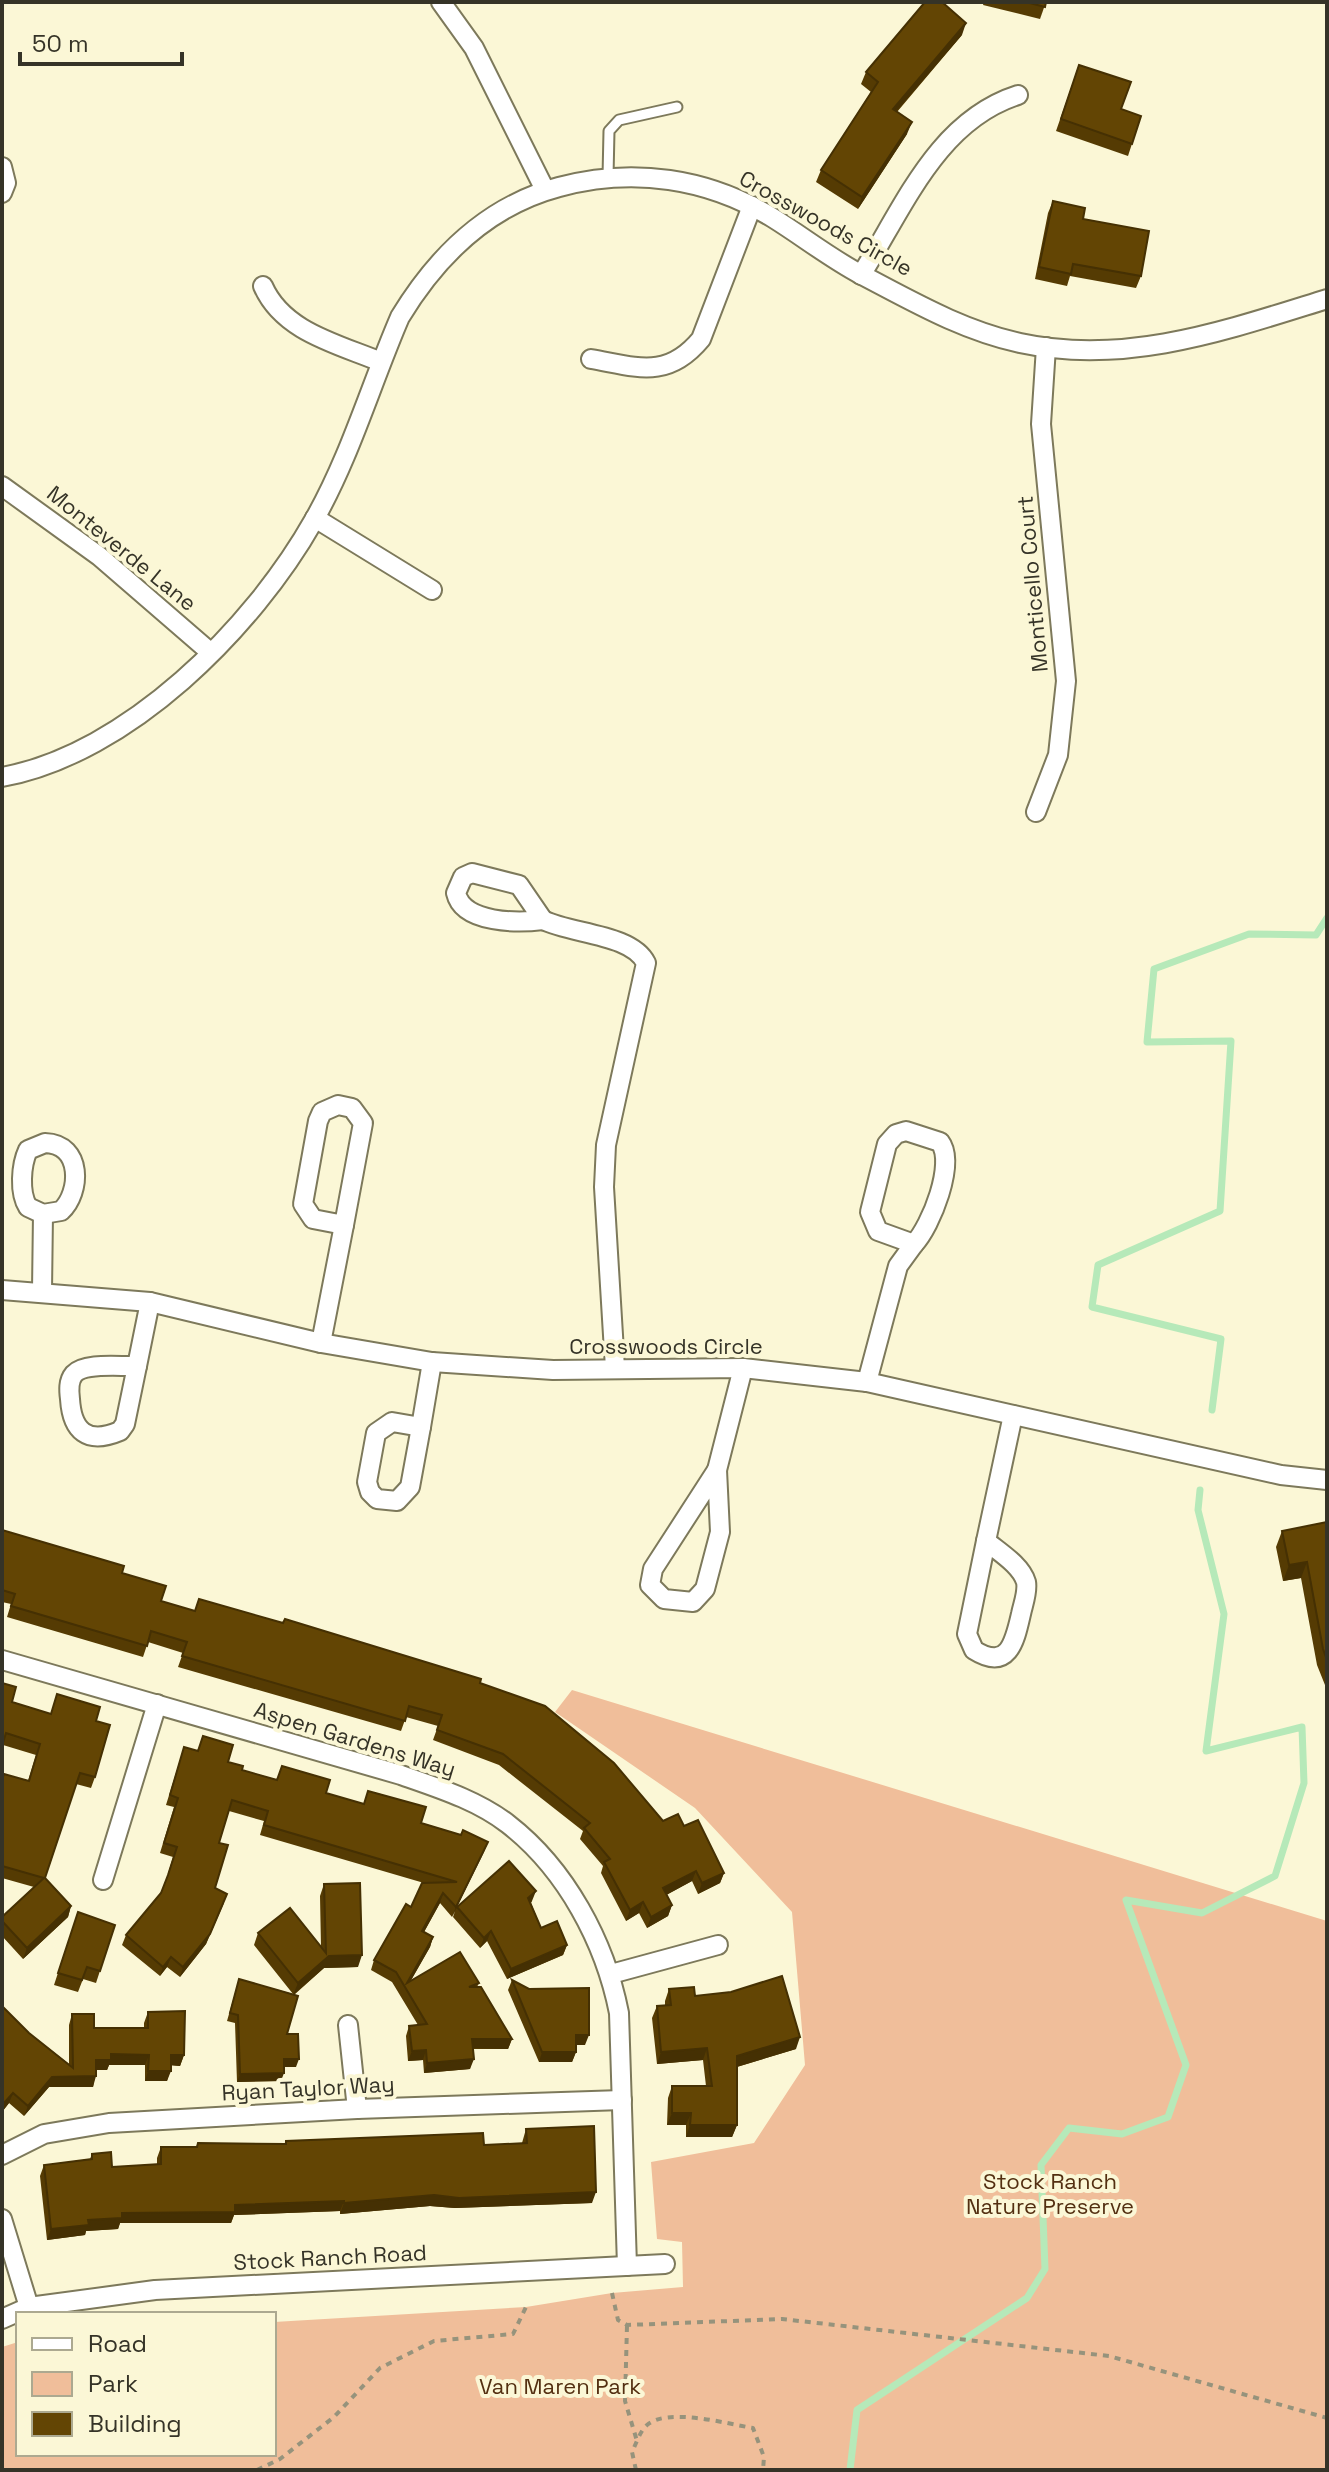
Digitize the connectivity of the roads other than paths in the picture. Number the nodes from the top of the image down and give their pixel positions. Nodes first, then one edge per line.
1 (441, 2) edge
2 (1018, 95) dead end
3 (677, 107) dead end
4 (2, 167) edge
5 (608, 177) junction
6 (545, 190) junction
7 (2, 193) edge
8 (752, 206) junction
9 (861, 275) junction
10 (263, 286) dead end
11 (1327, 299) edge
12 (1046, 347) junction
13 (591, 359) dead end
14 (381, 362) junction
15 (4, 494) edge
16 (315, 518) junction
17 (432, 590) dead end
18 (210, 652) junction
19 (2, 777) edge
20 (1036, 812) dead end
21 (543, 920) dead end
22 (43, 1214) dead end
23 (344, 1225) junction
24 (914, 1244) junction
25 (2, 1290) edge
26 (42, 1291) junction
27 (150, 1302) junction
28 (321, 1343) junction
29 (432, 1362) junction
30 (137, 1366) junction
31 (615, 1368) junction
32 (743, 1368) junction
33 (867, 1382) junction
34 (1013, 1415) junction
35 (421, 1427) dead end
36 (717, 1470) junction
37 (1327, 1480) edge
38 (986, 1541) junction
39 (2, 1660) edge
40 (157, 1704) junction
41 (103, 1880) dead end
42 (718, 1945) dead end
43 (611, 1974) junction
44 (348, 2025) dead end
45 (622, 2100) junction
46 (357, 2109) junction
47 (2, 2155) edge
48 (2, 2219) edge
49 (665, 2264) dead end
50 (627, 2266) junction
51 (29, 2307) junction
52 (18, 2312) edge

1 - 6 street
2 - 9 street
3 - 5 lane
4 - 7 street
5 - 6 street, Crosswoods Circle
5 - 8 street, Crosswoods Circle
6 - 14 street, Crosswoods Circle
8 - 9 street, Crosswoods Circle
8 - 13 street
9 - 12 street, Crosswoods Circle
10 - 14 street
11 - 12 street, Crosswoods Circle
12 - 20 street, Monticello Court
14 - 16 street, Crosswoods Circle
15 - 18 street, Monteverde Lane
16 - 17 street
16 - 18 street, Crosswoods Circle
18 - 19 street, Crosswoods Circle
21 - 31 street
22 - 26 street
23 - 23 street
23 - 28 street
24 - 24 street
24 - 33 street
25 - 26 street, Crosswoods Circle
26 - 27 street, Crosswoods Circle
27 - 28 street, Crosswoods Circle
27 - 30 street
28 - 29 street, Crosswoods Circle
29 - 31 street, Crosswoods Circle
29 - 35 street
30 - 30 street
31 - 32 street, Crosswoods Circle
32 - 33 street, Crosswoods Circle
32 - 36 street
33 - 34 street, Crosswoods Circle
34 - 37 street, Crosswoods Circle
34 - 38 street
36 - 36 street
38 - 38 street
39 - 40 street, Aspen Gardens Way
40 - 41 street
40 - 43 street, Aspen Gardens Way
42 - 43 street
43 - 45 street, Aspen Gardens Way
44 - 46 street
45 - 46 street, Ryan Taylor Way
45 - 50 street, Aspen Gardens Way
46 - 47 street, Ryan Taylor Way
48 - 51 street
49 - 50 street, Stock Ranch Road
50 - 51 street, Stock Ranch Road
51 - 52 street, Stock Ranch Road

